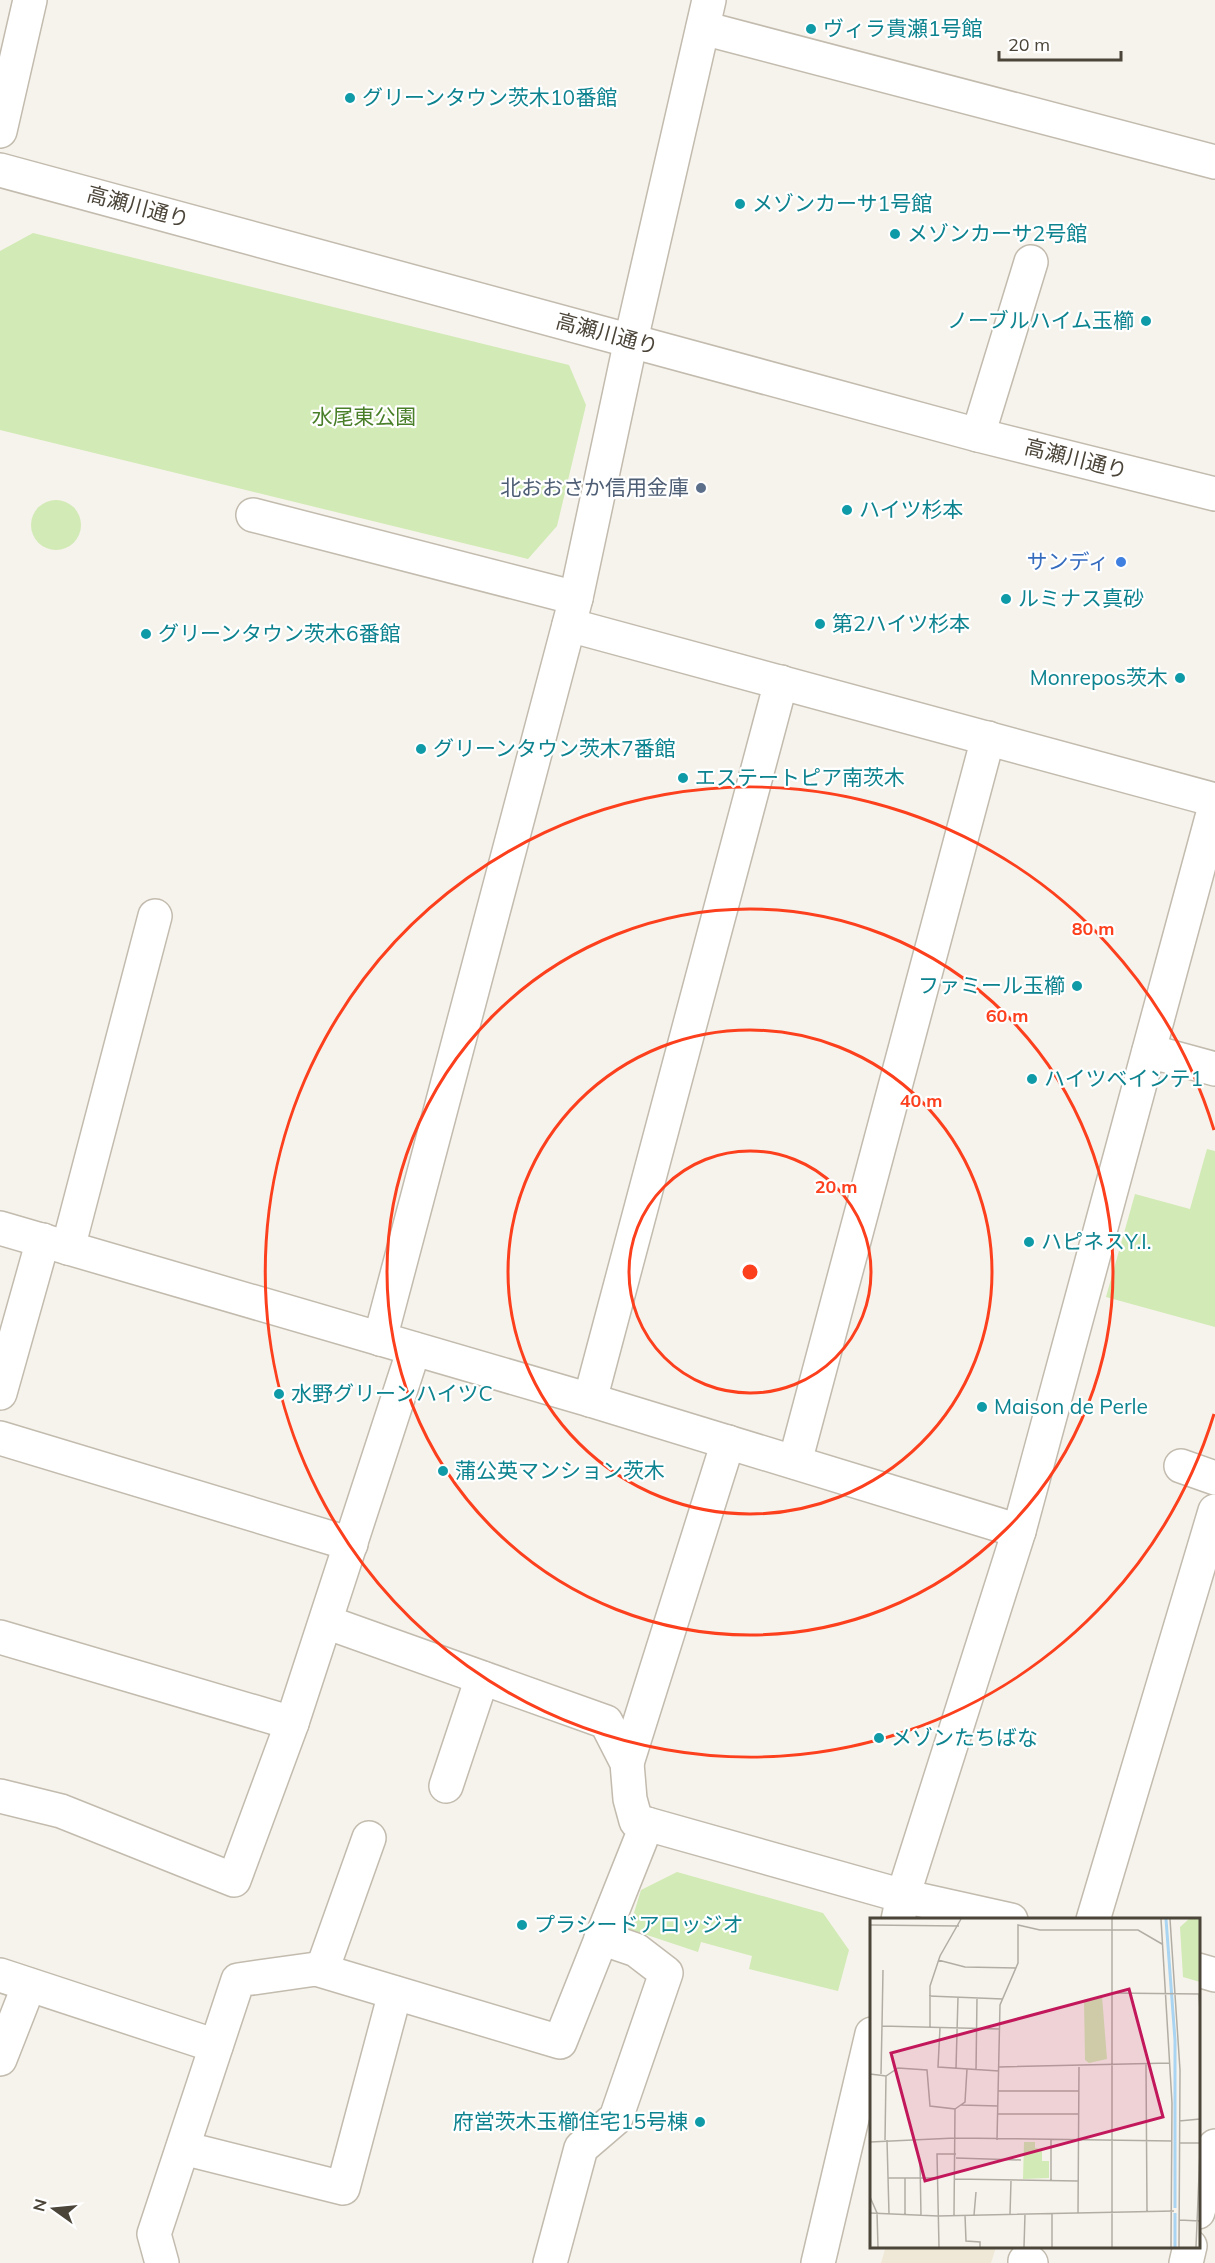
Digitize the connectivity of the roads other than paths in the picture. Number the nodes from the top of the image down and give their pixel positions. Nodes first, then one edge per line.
1 (30, 0) edge
2 (706, 14) edge
3 (0, 131) edge
4 (1215, 162) edge
5 (0, 170) edge
6 (1031, 262) dead end
7 (632, 340) junction
8 (978, 435) junction
9 (1215, 494) edge
10 (253, 515) dead end
11 (573, 611) junction
12 (781, 682) junction
13 (988, 738) junction
14 (1215, 800) edge
15 (1215, 806) edge
16 (154, 915) dead end
17 (1149, 1051) junction
18 (1215, 1069) edge
19 (0, 1228) edge
20 (56, 1244) junction
21 (380, 1339) junction
22 (414, 1349) junction
23 (0, 1393) edge
24 (590, 1400) junction
25 (0, 1438) edge
26 (728, 1442) junction
27 (795, 1462) junction
28 (1181, 1466) dead end
29 (1215, 1478) edge
30 (1215, 1511) edge
31 (1019, 1531) junction
32 (351, 1544) junction
33 (326, 1622) junction
34 (0, 1637) edge
35 (482, 1678) junction
36 (292, 1723) junction
37 (627, 1763) junction
38 (446, 1786) dead end
39 (0, 1796) edge
40 (647, 1824) junction
41 (369, 1838) dead end
42 (901, 1908) edge
43 (993, 1918) edge
44 (1094, 1918) edge
45 (601, 1938) junction
46 (322, 1970) junction
47 (1200, 1971) edge
48 (1215, 1975) edge
49 (14, 1980) edge
50 (395, 1993) junction
51 (870, 2042) edge
52 (216, 2046) junction
53 (0, 2059) edge
54 (1200, 2142) edge
55 (1215, 2146) edge
56 (183, 2148) junction
57 (1200, 2204) edge
58 (1190, 2248) edge
59 (162, 2263) edge
60 (550, 2263) edge
61 (818, 2263) edge
62 (1186, 2263) edge

1 - 3 street
2 - 4 street
2 - 7 street
5 - 7 street, 高瀬川通り
6 - 8 street
7 - 8 street, 高瀬川通り
7 - 11 street
8 - 9 street, 高瀬川通り
10 - 11 street
11 - 12 street
11 - 21 street
12 - 13 street
12 - 24 street
13 - 14 street
13 - 27 street
15 - 17 street
16 - 20 street
17 - 18 street
17 - 31 street
19 - 20 street
20 - 21 street
20 - 23 street
21 - 22 street
22 - 24 street
22 - 32 street
24 - 26 street
25 - 32 street
26 - 27 street
26 - 37 street
27 - 31 street
28 - 29 street
30 - 44 street
31 - 42 street
32 - 33 street
33 - 35 street
33 - 36 street
34 - 36 street
35 - 37 street
35 - 38 street
36 - 39 street
37 - 40 street
40 - 42 street
40 - 45 street
41 - 46 street
42 - 43 street
45 - 50 street
45 - 60 street
46 - 50 street
46 - 52 street
47 - 48 street
49 - 52 street
49 - 53 street
50 - 56 street
51 - 61 street
52 - 56 street
54 - 55 street
55 - 57 street
56 - 59 street
58 - 62 street

